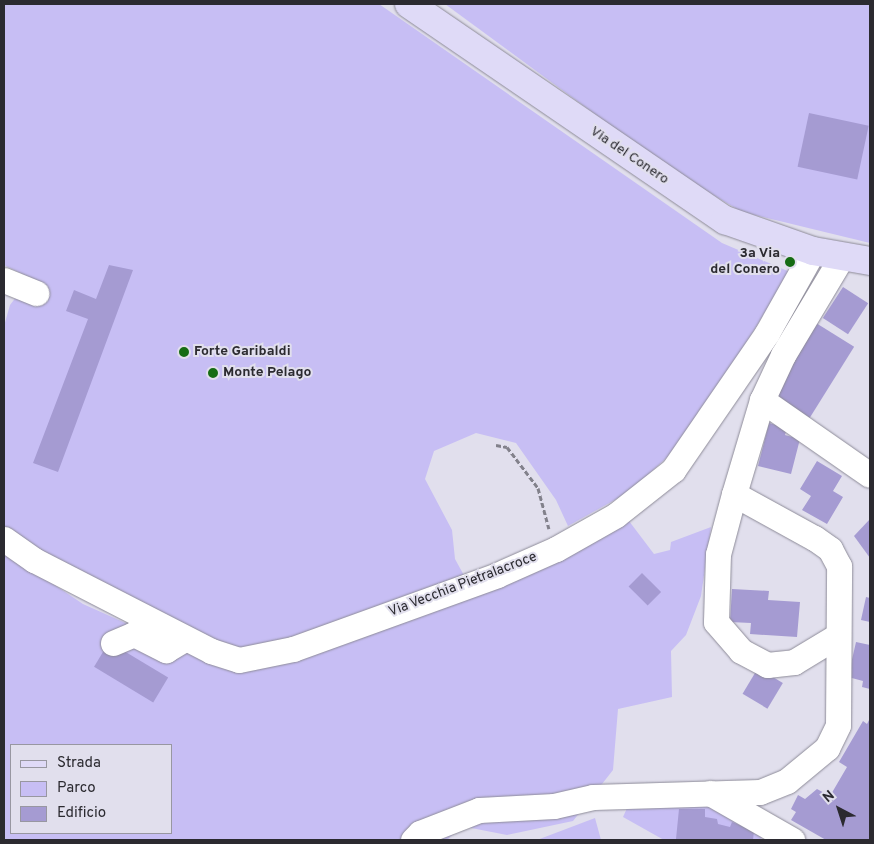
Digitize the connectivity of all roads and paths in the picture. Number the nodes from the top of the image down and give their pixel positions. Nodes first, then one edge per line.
1 (409, 4) edge
2 (813, 252) junction
3 (841, 258) junction
4 (870, 260) edge
5 (4, 280) edge
6 (36, 293) dead end
7 (762, 400) junction
8 (496, 445) dead end
9 (870, 475) edge
10 (734, 494) junction
11 (546, 523) dead end
12 (4, 539) edge
13 (837, 636) junction
14 (184, 640) junction
15 (113, 643) dead end
16 (708, 791) junction
17 (412, 840) edge
18 (792, 840) edge

1 - 2 main road, Via del Conero
2 - 3 main road, Via del Conero
2 - 14 street, Via Vecchia Pietralacroce
3 - 4 main road, Via del Conero
3 - 7 street
5 - 6 street
7 - 9 street
7 - 10 street
8 - 11 path
10 - 13 street
10 - 13 street
12 - 14 street, Via Vecchia Pietralacroce
13 - 16 street
14 - 15 street
16 - 17 street
16 - 18 street

